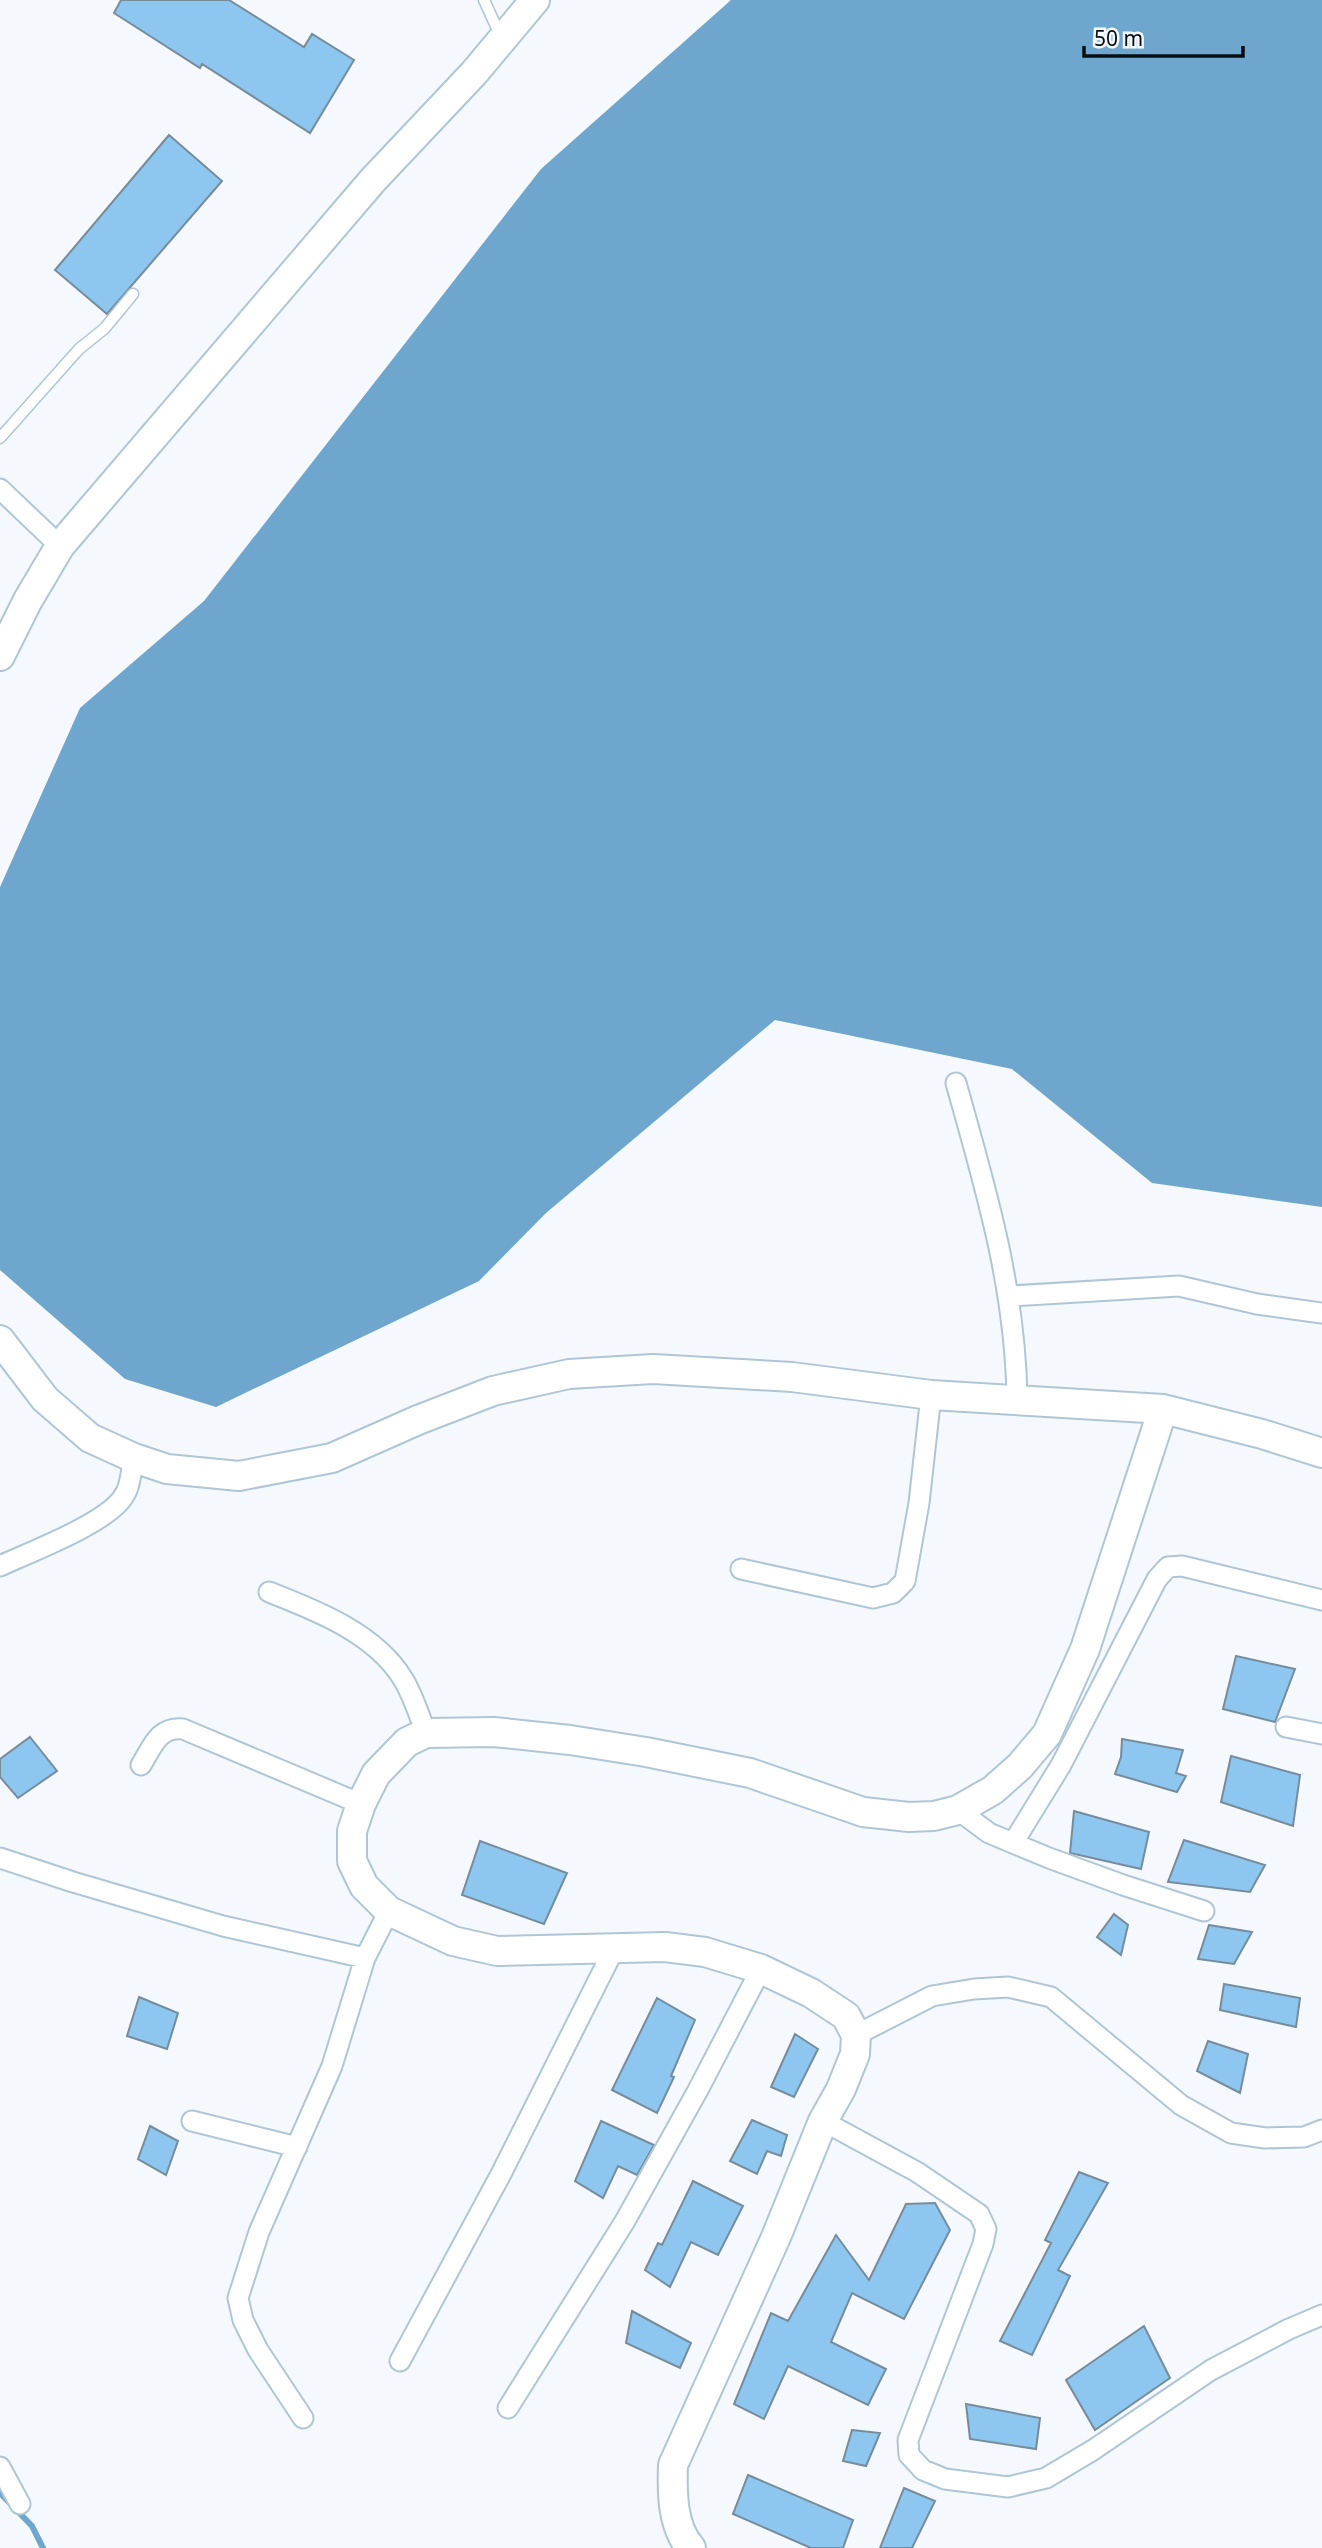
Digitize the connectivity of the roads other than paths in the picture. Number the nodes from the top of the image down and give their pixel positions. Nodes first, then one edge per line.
1 (484, 0) edge
2 (535, 0) edge
3 (502, 39) junction
4 (132, 294) dead end
5 (0, 438) edge
6 (0, 489) edge
7 (60, 546) junction
8 (0, 656) edge
9 (956, 1083) dead end
10 (1010, 1296) junction
11 (1322, 1313) edge
12 (0, 1340) edge
13 (931, 1395) junction
14 (1017, 1401) junction
15 (1163, 1409) junction
16 (1322, 1453) edge
17 (134, 1458) junction
18 (0, 1566) edge
19 (741, 1569) dead end
20 (269, 1592) dead end
21 (1322, 1600) edge
22 (1286, 1727) dead end
23 (426, 1733) junction
24 (1322, 1734) edge
25 (141, 1765) dead end
26 (361, 1804) junction
27 (958, 1810) junction
28 (1013, 1843) junction
29 (0, 1858) edge
30 (388, 1911) junction
31 (1204, 1911) dead end
32 (615, 1947) junction
33 (365, 1958) junction
34 (761, 1969) junction
35 (856, 2035) junction
36 (192, 2121) dead end
37 (823, 2121) junction
38 (1322, 2130) edge
39 (297, 2147) junction
40 (1322, 2315) edge
41 (400, 2361) dead end
42 (508, 2408) dead end
43 (303, 2418) dead end
44 (0, 2467) edge
45 (20, 2504) dead end
46 (691, 2548) edge

1 - 3 lane
2 - 3 street
3 - 7 street
4 - 5 lane
6 - 7 street
7 - 8 street
9 - 10 street
10 - 11 street
10 - 14 street
12 - 17 street
13 - 14 street
13 - 17 street
13 - 19 street
14 - 15 street
15 - 16 street
15 - 27 street
17 - 18 street
20 - 23 street
21 - 28 street
22 - 24 street
23 - 26 street
23 - 27 street
25 - 26 street
26 - 30 street
27 - 28 street
28 - 31 street
29 - 33 street
30 - 32 street
30 - 33 street
32 - 34 street
32 - 41 street
33 - 39 street
34 - 35 street
34 - 42 street
35 - 37 street
35 - 38 street
36 - 39 street
37 - 40 street
37 - 46 street
39 - 43 street
44 - 45 street

